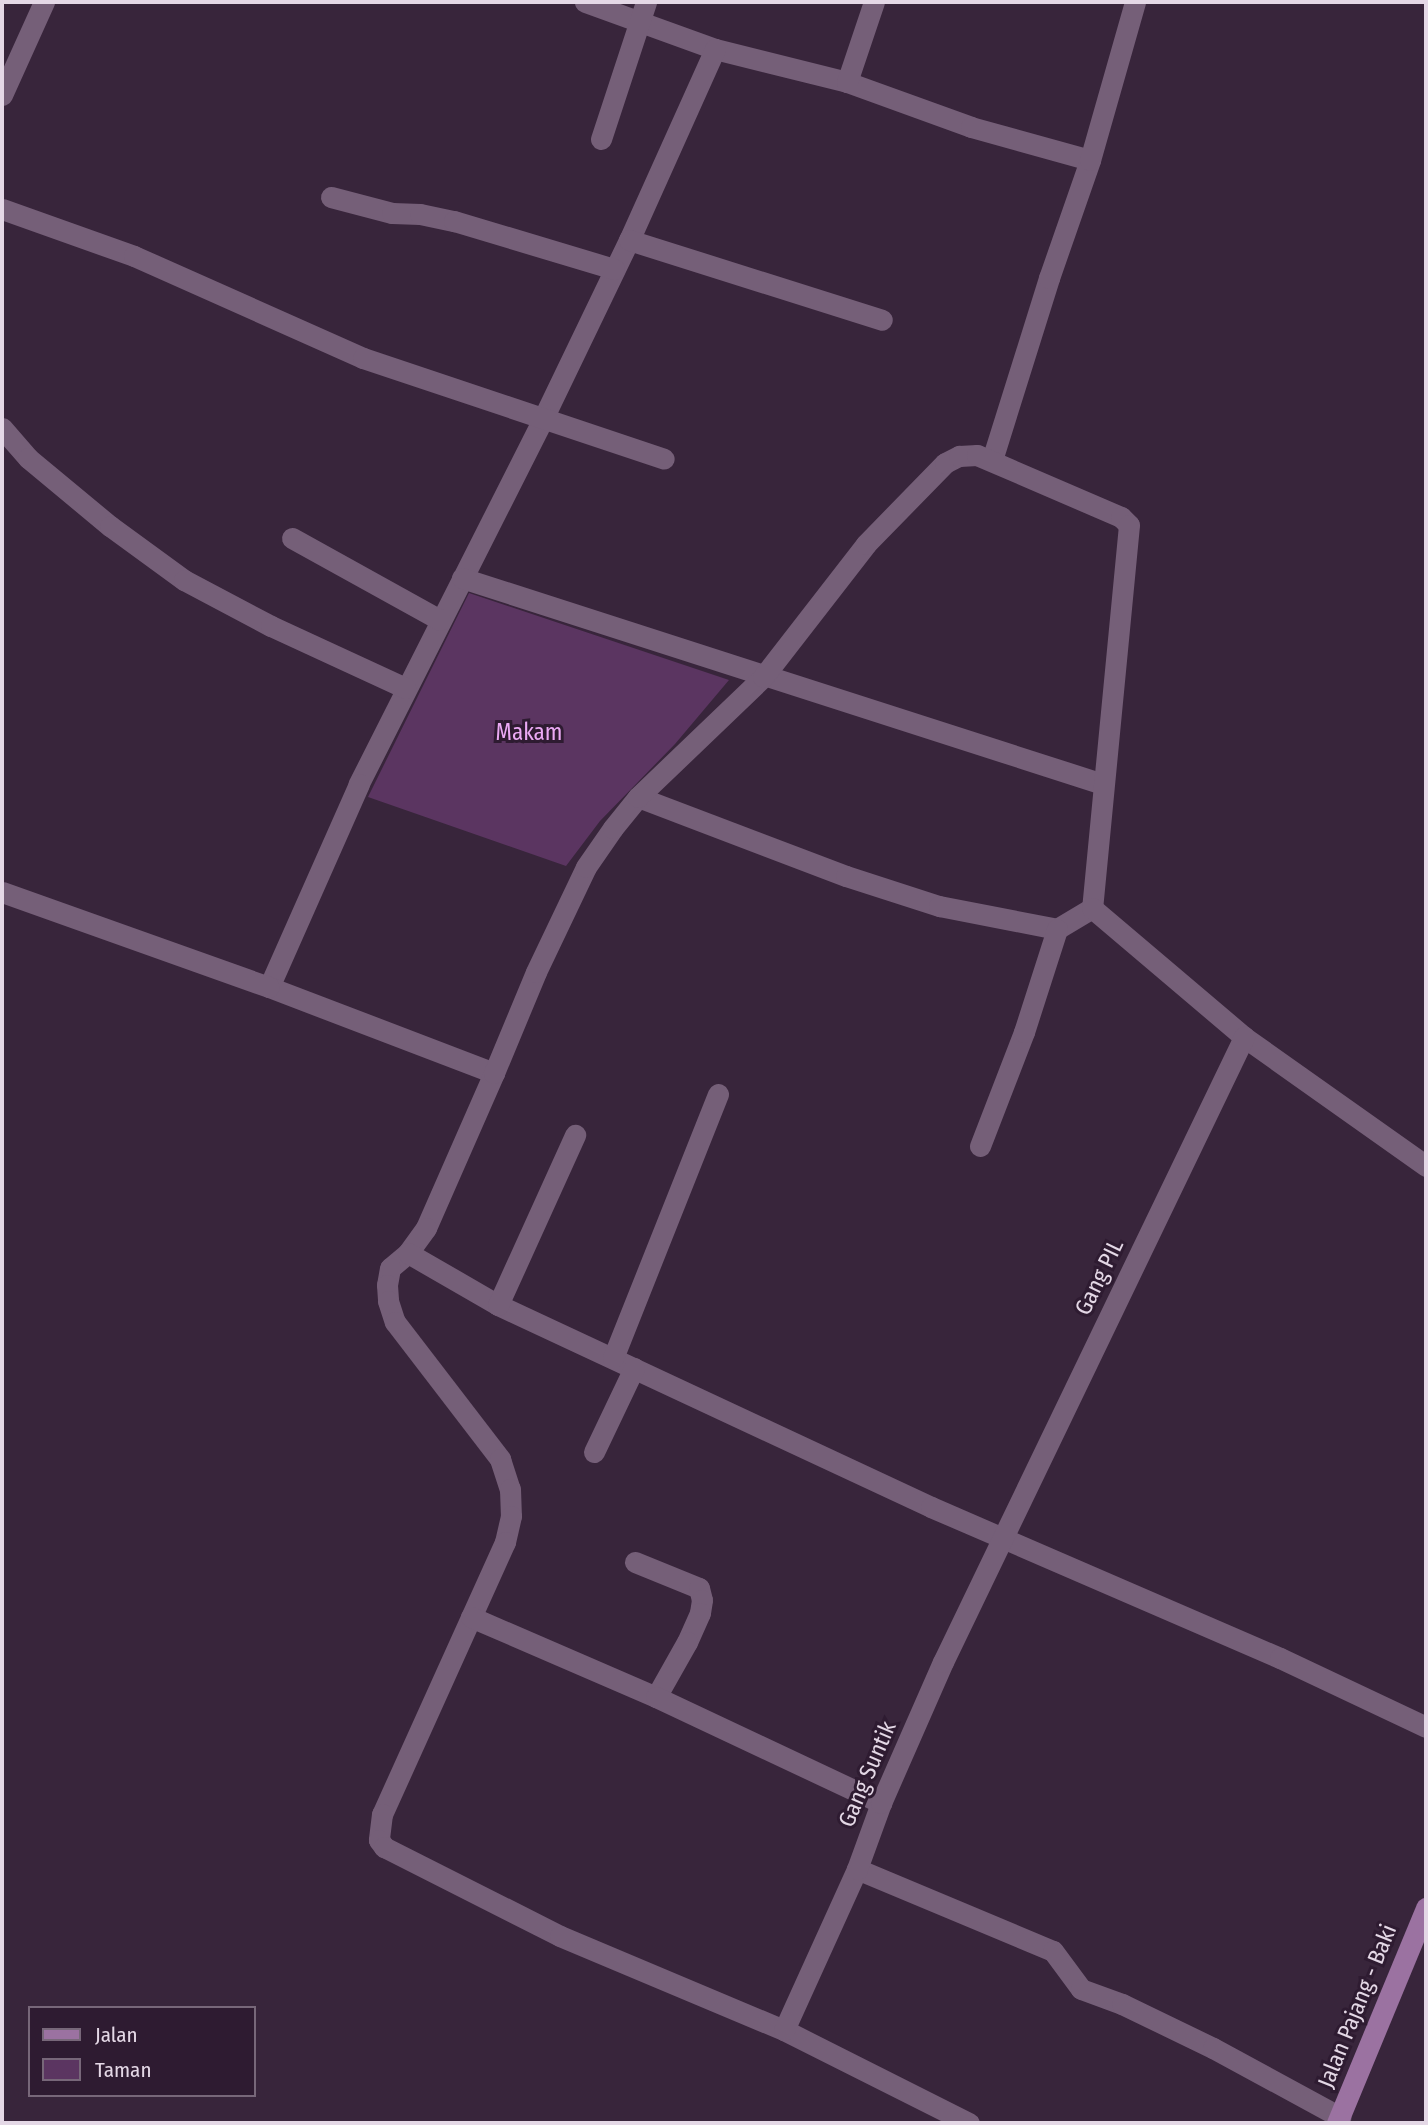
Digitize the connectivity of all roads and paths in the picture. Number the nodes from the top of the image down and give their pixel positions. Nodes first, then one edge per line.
1 (44, 2) edge
2 (585, 2) edge
3 (874, 2) edge
4 (1135, 2) edge
5 (644, 11) edge
6 (715, 49) junction
7 (847, 82) junction
8 (2, 95) edge
9 (601, 139) dead end
10 (1090, 160) junction
11 (331, 197) dead end
12 (2, 209) edge
13 (629, 240) junction
14 (614, 269) junction
15 (882, 320) dead end
16 (543, 419) junction
17 (2, 428) edge
18 (664, 459) dead end
19 (992, 460) junction
20 (292, 538) dead end
21 (462, 578) junction
22 (440, 620) junction
23 (763, 677) junction
24 (405, 688) junction
25 (1103, 784) junction
26 (638, 797) junction
27 (2, 892) edge
28 (1092, 908) junction
29 (1057, 929) junction
30 (269, 987) junction
31 (1244, 1037) junction
32 (494, 1073) junction
33 (718, 1094) dead end
34 (575, 1135) dead end
35 (980, 1146) dead end
36 (1426, 1166) edge
37 (408, 1252) junction
38 (498, 1304) junction
39 (613, 1358) junction
40 (634, 1368) junction
41 (593, 1452) dead end
42 (1001, 1539) junction
43 (635, 1562) dead end
44 (471, 1617) junction
45 (656, 1697) junction
46 (1426, 1727) edge
47 (881, 1803) junction
48 (857, 1869) junction
49 (1426, 1908) edge
50 (784, 2030) junction
51 (1338, 2120) edge
52 (969, 2123) edge

1 - 8 street
2 - 5 street
3 - 7 street
4 - 10 street
5 - 6 street
5 - 9 street
6 - 7 street
6 - 13 street
7 - 10 street
10 - 19 street
11 - 14 street
12 - 16 street
13 - 14 street
13 - 15 street
14 - 16 street
16 - 18 street
16 - 21 street
17 - 24 street
19 - 23 street
19 - 25 street
20 - 22 street
21 - 22 street
21 - 23 street
22 - 24 street
23 - 25 street
23 - 26 street
24 - 30 street
25 - 28 street
26 - 29 street
26 - 32 street
27 - 30 street
28 - 29 street
28 - 31 street
29 - 35 street
30 - 32 street
31 - 36 street
31 - 42 street, Gang PIL
32 - 37 street
33 - 39 street
34 - 38 street
37 - 38 street
37 - 44 street
38 - 39 street
39 - 40 street
40 - 41 street
40 - 42 street
42 - 46 street
42 - 47 street, Gang Suntik
43 - 45 street
44 - 45 street
44 - 50 street
45 - 47 street
47 - 48 street, Gang Suntik
48 - 50 street, Gang Suntik
48 - 51 street
49 - 51 main road, Jalan Pajang - Baki
50 - 52 street

